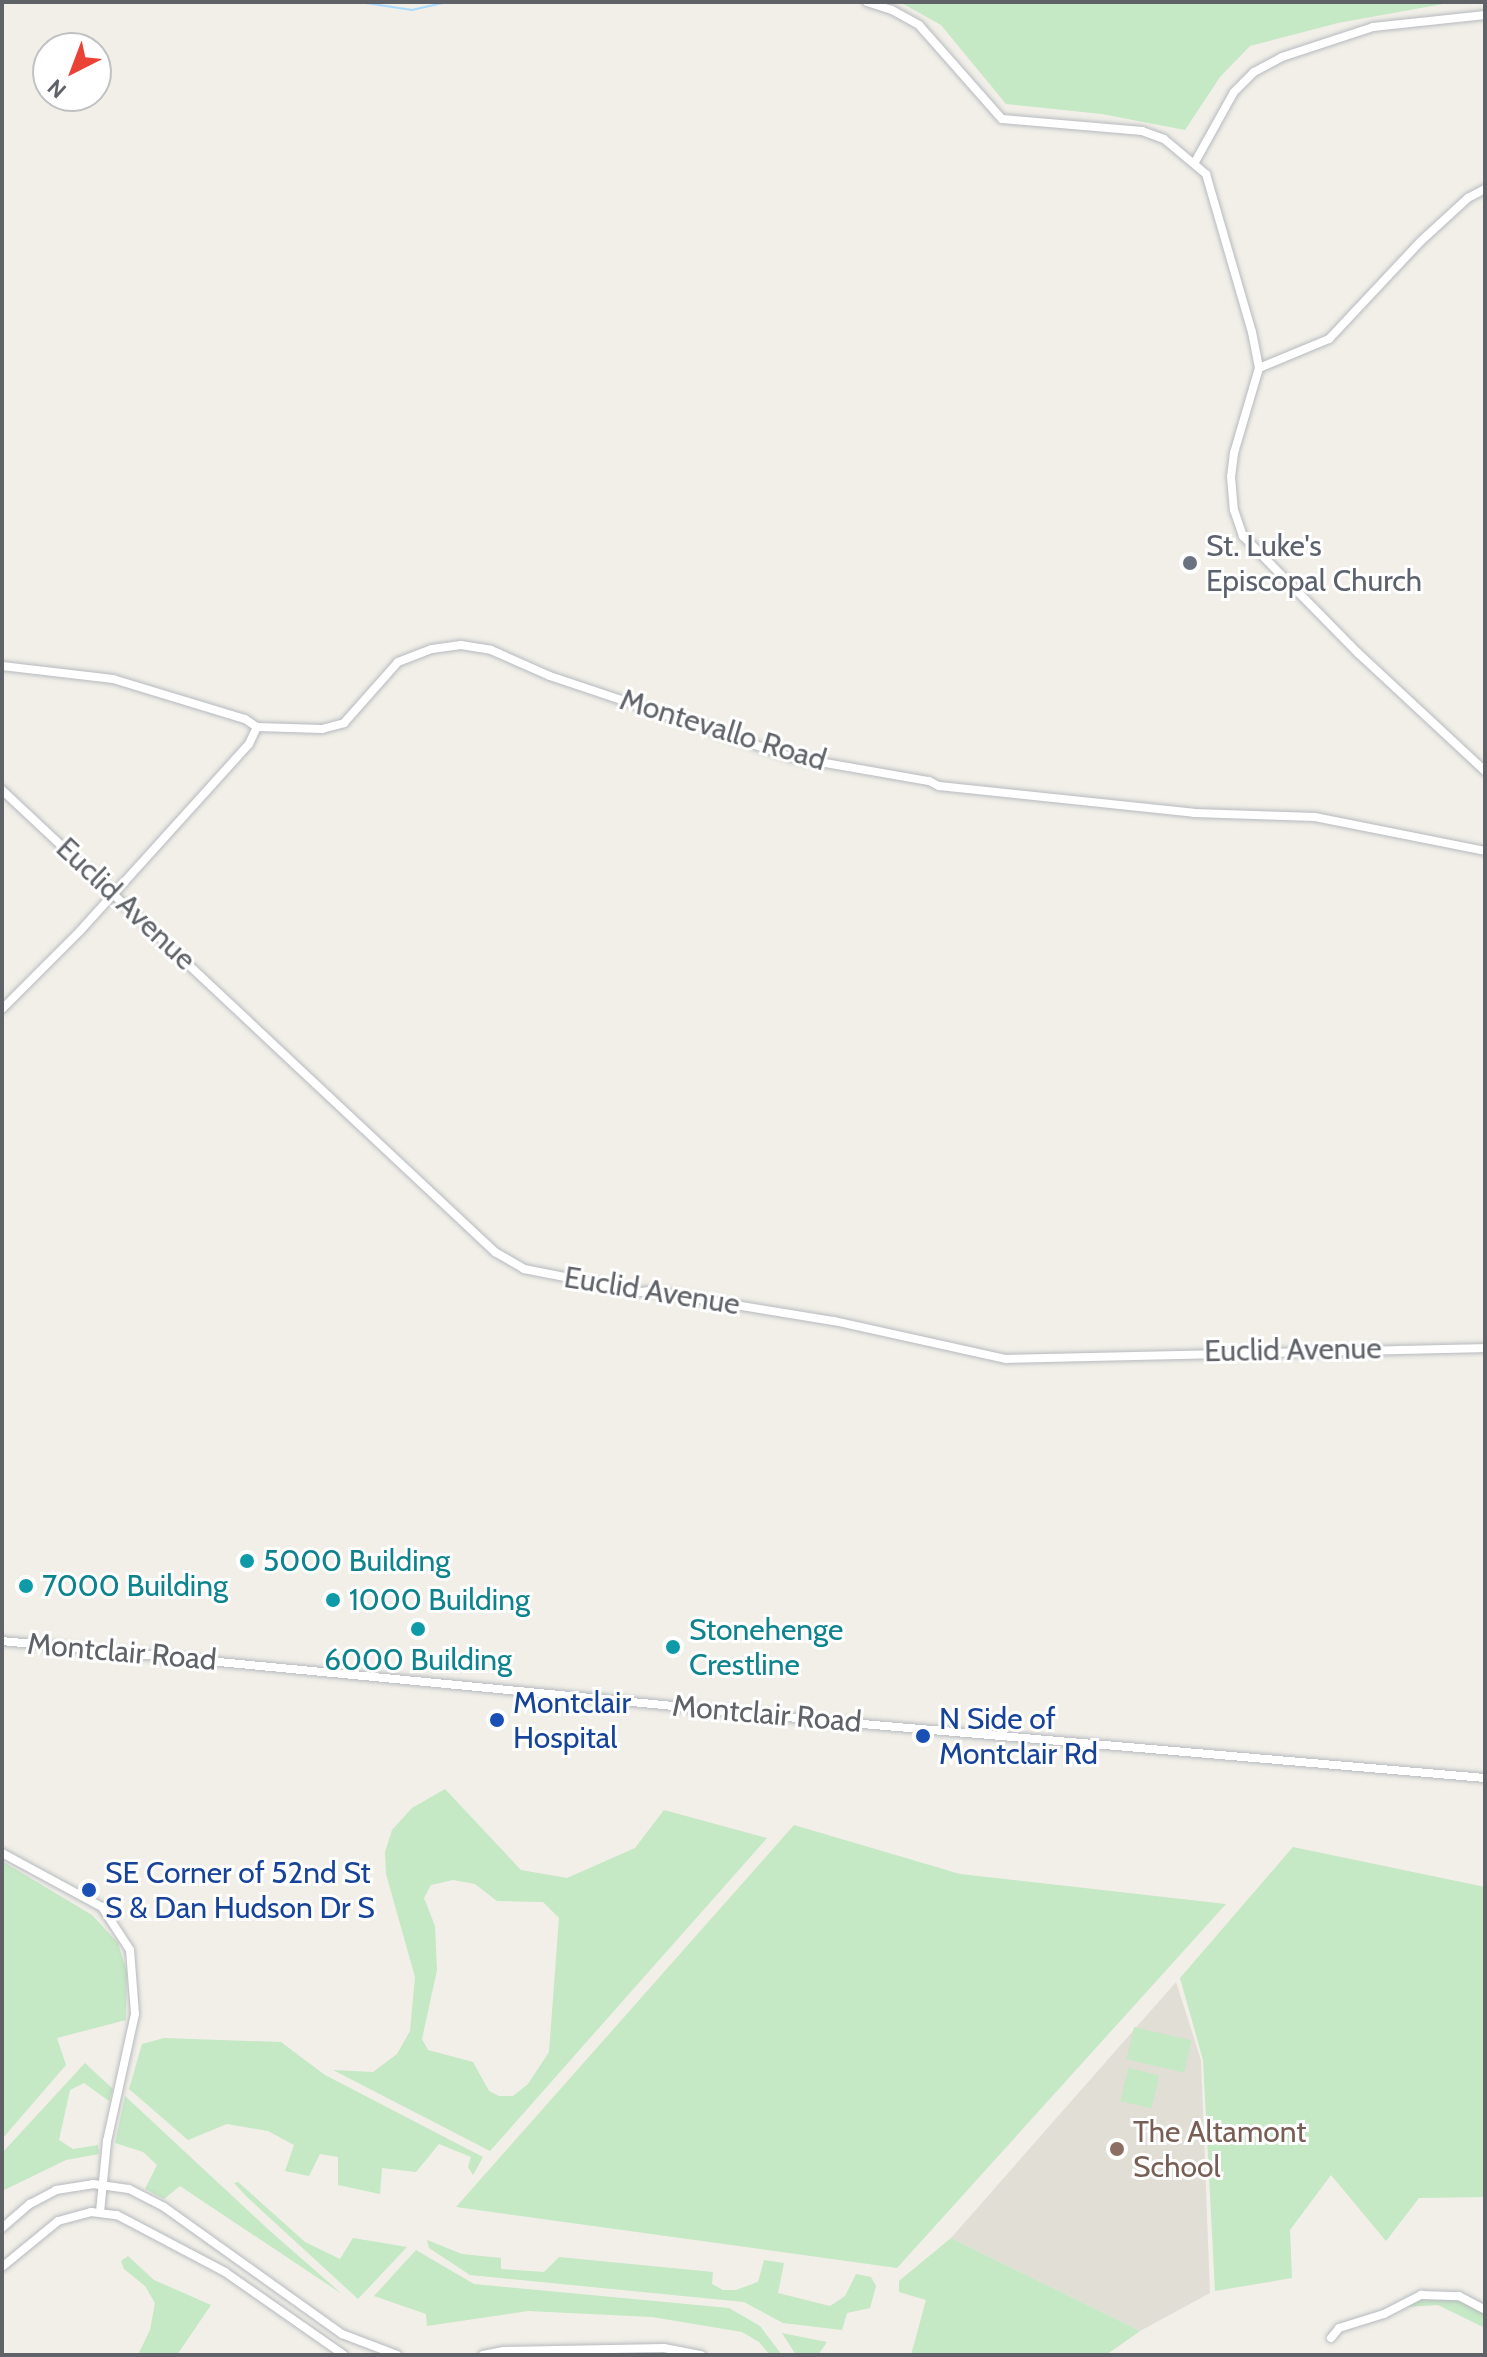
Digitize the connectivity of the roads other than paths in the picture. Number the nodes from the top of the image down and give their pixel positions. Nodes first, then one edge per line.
1 (867, 2) edge
2 (1485, 15) edge
3 (1195, 162) junction
4 (1485, 189) edge
5 (1259, 368) junction
6 (2, 666) edge
7 (257, 727) junction
8 (1485, 771) edge
9 (2, 790) edge
10 (1485, 851) edge
11 (114, 892) junction
12 (2, 1009) edge
13 (1485, 1348) edge
14 (2, 1641) edge
15 (1485, 1778) edge
16 (2, 1853) edge
17 (103, 2184) junction
18 (100, 2212) junction
19 (2, 2228) edge
20 (2, 2267) edge
21 (1485, 2310) edge
22 (1331, 2338) dead end
23 (344, 2355) edge
24 (397, 2355) edge
25 (483, 2355) edge
26 (701, 2355) edge

1 - 3 main road
2 - 3 main road
3 - 5 main road
4 - 5 main road
5 - 8 main road
6 - 7 main road, Montevallo Road
7 - 10 main road, Montevallo Road
7 - 11 main road
9 - 11 main road, Euclid Avenue
11 - 12 main road
11 - 13 main road, Euclid Avenue
14 - 15 main road, Montclair Road
16 - 17 main road
17 - 18 main road
17 - 19 main road
17 - 24 main road
18 - 20 main road
18 - 23 main road
21 - 22 main road
25 - 26 main road

